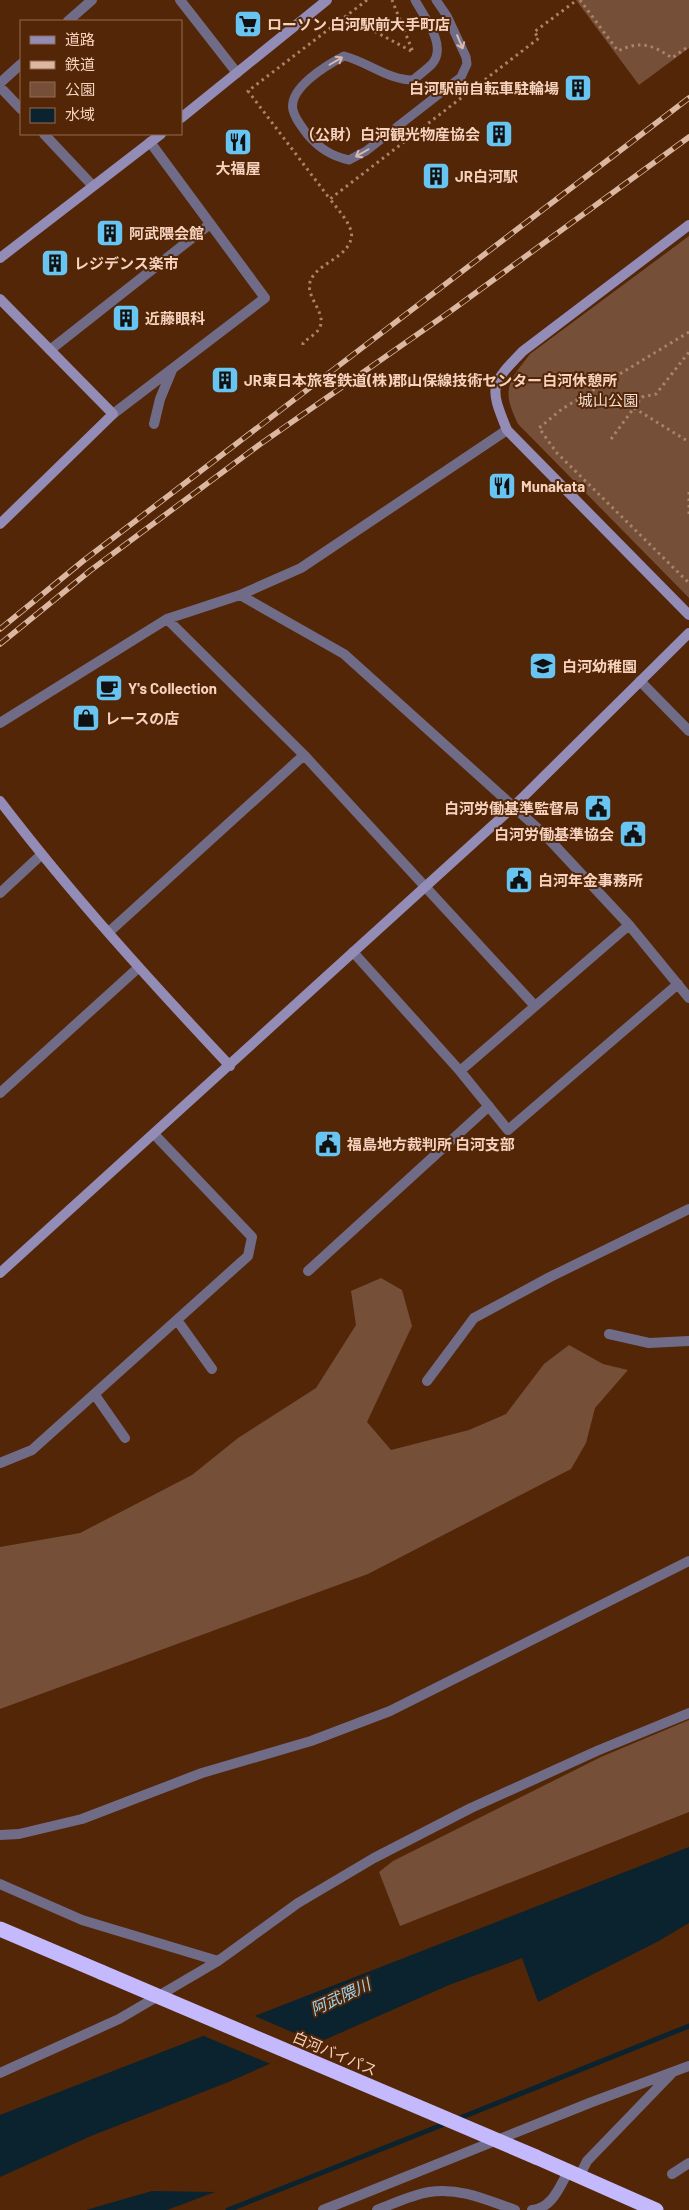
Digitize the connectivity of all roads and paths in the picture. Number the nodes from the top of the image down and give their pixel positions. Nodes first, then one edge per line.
1 (92, 0) edge
2 (180, 0) edge
3 (327, 0) edge
4 (367, 0) edge
5 (392, 0) edge
6 (415, 0) edge
7 (436, 0) edge
8 (579, 0) edge
9 (346, 16) junction
10 (69, 20) edge
11 (689, 46) edge
12 (20, 65) edge
13 (237, 73) junction
14 (0, 85) edge
15 (20, 109) edge
16 (182, 117) edge
17 (45, 135) edge
18 (160, 135) edge
19 (150, 142) junction
20 (92, 185) junction
21 (330, 199) junction
22 (210, 224) junction
23 (689, 225) edge
24 (0, 258) edge
25 (0, 299) edge
26 (689, 332) edge
27 (303, 345) dead end
28 (50, 350) junction
29 (689, 352) edge
30 (172, 370) junction
31 (634, 408) junction
32 (113, 414) junction
33 (154, 424) dead end
34 (507, 430) junction
35 (611, 439) dead end
36 (689, 442) edge
37 (689, 492) edge
38 (689, 516) edge
39 (0, 524) edge
40 (689, 583) edge
41 (240, 595) junction
42 (689, 615) edge
43 (167, 619) junction
44 (689, 633) edge
45 (640, 681) junction
46 (0, 723) edge
47 (689, 731) edge
48 (304, 754) junction
49 (0, 801) edge
50 (514, 806) junction
51 (41, 855) junction
52 (427, 886) junction
53 (0, 893) edge
54 (629, 925) junction
55 (109, 932) junction
56 (353, 952) junction
57 (138, 968) junction
58 (678, 984) junction
59 (689, 998) edge
60 (535, 1006) junction
61 (230, 1066) junction
62 (460, 1071) junction
63 (0, 1093) edge
64 (489, 1106) junction
65 (154, 1134) junction
66 (689, 1209) edge
67 (308, 1270) dead end
68 (0, 1273) edge
69 (177, 1320) junction
70 (609, 1334) dead end
71 (689, 1341) edge
72 (212, 1369) dead end
73 (428, 1381) dead end
74 (95, 1395) junction
75 (125, 1438) dead end
76 (0, 1463) edge
77 (689, 1561) edge
78 (689, 1713) edge
79 (0, 1835) edge
80 (0, 1884) edge
81 (0, 1929) edge
82 (218, 1961) junction
83 (689, 2066) edge
84 (675, 2071) junction
85 (0, 2072) edge
86 (689, 2163) edge
87 (672, 2174) dead end
88 (573, 2175) junction
89 (324, 2210) edge
90 (377, 2210) edge
91 (515, 2210) edge
92 (532, 2210) edge
93 (656, 2210) edge

1 - 10 street
2 - 13 street
3 - 13 street
4 - 9 path
5 - 9 path
7 -> 6 lane
8 - 11 path
8 - 21 path
9 - 21 path
12 - 14 street
13 - 16 street
14 - 15 street
17 - 20 street
18 - 19 street
19 - 20 street
19 - 22 street
20 - 24 street
21 - 27 path
22 - 28 street
22 - 30 street
23 - 34 street
25 - 28 street
26 - 40 path
28 - 32 street
29 - 31 path
30 - 32 street
30 - 33 street
31 - 35 path
31 - 36 path
32 - 39 street
34 - 41 street
34 - 42 street
37 - 38 path
41 - 43 street
41 - 50 street
43 - 46 street
43 - 48 street
44 - 45 street
45 - 47 street
45 - 50 street
48 - 52 street
48 - 55 street
49 - 51 street
50 - 52 street
50 - 54 street
51 - 53 street
51 - 55 street
52 - 56 street
52 - 60 street
54 - 58 street
54 - 60 street
55 - 57 street
56 - 61 street
56 - 62 street
57 - 61 street
57 - 63 street
58 - 59 street
58 - 64 street
60 - 62 street
61 - 65 street
62 - 64 street
64 - 67 street
65 - 68 street
65 - 69 street
66 - 73 street
69 - 72 street
69 - 74 street
70 - 71 street
74 - 75 street
74 - 76 street
77 - 79 street
78 - 82 street
80 - 82 street
81 - 88 highway, 白河バイパス, bridge
82 - 85 street
83 - 84 street
84 - 88 street
84 - 89 street
86 - 87 street
88 - 92 street
88 - 93 highway, 白河バイパス
90 - 91 street

